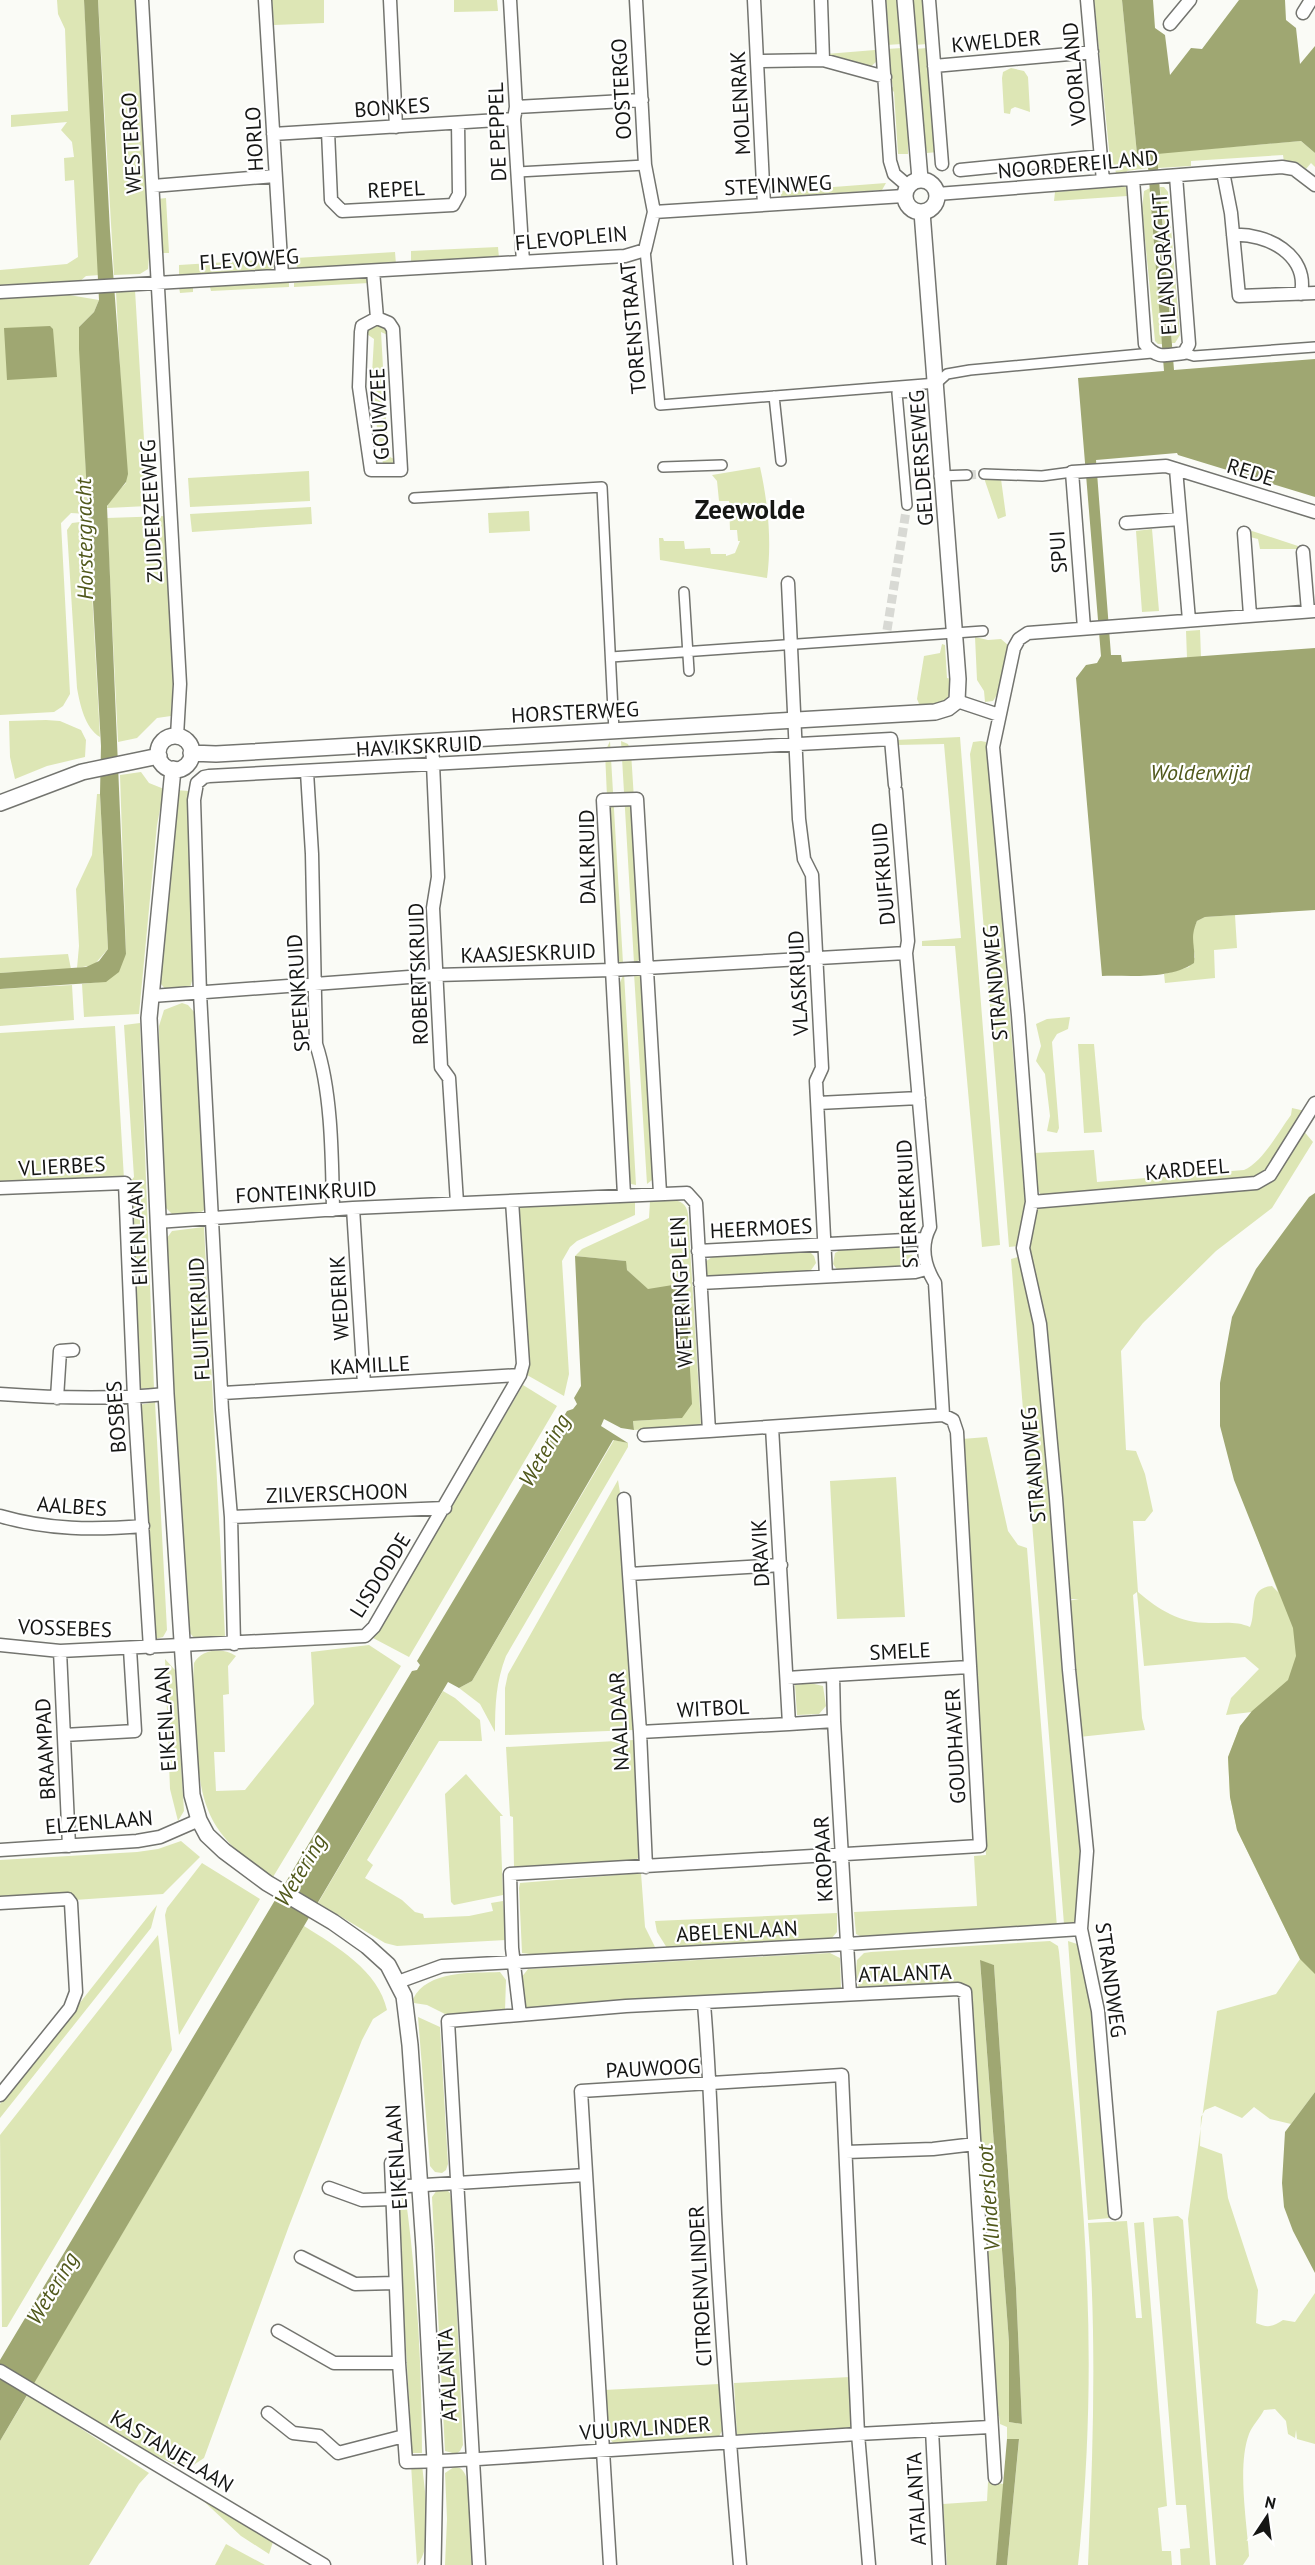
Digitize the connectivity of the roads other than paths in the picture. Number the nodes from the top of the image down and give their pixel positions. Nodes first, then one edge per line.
1 (142, 0) edge
2 (265, 0) edge
3 (390, 0) edge
4 (510, 0) edge
5 (636, 0) edge
6 (754, 0) edge
7 (879, 0) edge
8 (905, 0) edge
9 (928, 0) edge
10 (1088, 0) edge
11 (1190, 0) edge
12 (1311, 0) edge
13 (821, 1) edge
14 (1303, 13) dead end
15 (1170, 24) dead end
16 (1092, 52) junction
17 (823, 60) junction
18 (757, 61) junction
19 (934, 66) junction
20 (885, 78) junction
21 (642, 100) junction
22 (515, 113) junction
23 (458, 123) junction
24 (396, 127) junction
25 (328, 131) junction
26 (273, 134) junction
27 (1101, 156) junction
28 (942, 164) dead end
29 (1025, 164) junction
30 (645, 170) junction
31 (960, 170) dead end
32 (518, 172) junction
33 (1223, 172) junction
34 (275, 176) junction
35 (1176, 176) junction
36 (1133, 178) junction
37 (1103, 181) junction
38 (1315, 185) edge
39 (153, 186) junction
40 (911, 187) junction
41 (1026, 187) junction
42 (937, 194) junction
43 (764, 205) junction
44 (654, 212) junction
45 (922, 212) junction
46 (1233, 235) junction
47 (645, 249) junction
48 (523, 262) junction
49 (500, 263) joint
50 (373, 271) junction
51 (282, 276) junction
52 (156, 284) junction
53 (0, 292) edge
54 (1315, 293) edge
55 (1301, 294) junction
56 (377, 318) junction
57 (1315, 347) edge
58 (1152, 353) junction
59 (1184, 353) junction
60 (937, 383) junction
61 (918, 385) junction
62 (774, 396) junction
63 (781, 461) dead end
64 (722, 465) dead end
65 (663, 467) dead end
66 (1176, 469) junction
67 (1077, 472) junction
68 (984, 474) tunnel mouth
69 (967, 475) tunnel mouth
70 (940, 476) junction
71 (414, 498) dead end
72 (907, 505) tunnel mouth
73 (1315, 512) edge
74 (1180, 519) junction
75 (1126, 523) dead end
76 (1244, 534) dead end
77 (1304, 552) dead end
78 (788, 583) dead end
79 (684, 592) dead end
80 (1312, 611) edge
81 (1250, 615) junction
82 (1189, 620) junction
83 (1088, 628) junction
84 (983, 631) dead end
85 (949, 634) junction
86 (792, 645) junction
87 (688, 651) junction
88 (611, 657) junction
89 (689, 671) dead end
90 (957, 701) junction
91 (999, 716) junction
92 (796, 721) junction
93 (614, 731) junction
94 (177, 736) junction
95 (891, 739) joint
96 (432, 741) junction
97 (796, 745) junction
98 (191, 753) junction
99 (159, 756) junction
100 (433, 765) junction
101 (173, 769) junction
102 (307, 772) junction
103 (0, 802) edge
104 (906, 953) junction
105 (815, 958) junction
106 (647, 968) junction
107 (611, 970) junction
108 (436, 975) junction
109 (313, 986) junction
110 (201, 993) junction
111 (152, 996) junction
112 (919, 1098) junction
113 (818, 1103) junction
114 (1312, 1107) edge
115 (125, 1183) joint
116 (0, 1188) edge
117 (660, 1193) junction
118 (624, 1195) junction
119 (512, 1201) junction
120 (1032, 1202) junction
121 (457, 1203) junction
122 (353, 1208) junction
123 (333, 1210) junction
124 (213, 1217) junction
125 (157, 1222) junction
126 (924, 1239) junction
127 (825, 1244) junction
128 (698, 1251) junction
129 (926, 1269) junction
130 (826, 1276) junction
131 (700, 1283) junction
132 (73, 1350) dead end
133 (520, 1375) junction
134 (364, 1384) junction
135 (223, 1393) junction
136 (0, 1394) edge
137 (166, 1394) junction
138 (134, 1397) junction
139 (57, 1398) junction
140 (943, 1415) junction
141 (772, 1427) junction
142 (709, 1431) junction
143 (644, 1435) dead end
144 (624, 1499) dead end
145 (445, 1508) junction
146 (0, 1516) edge
147 (231, 1517) junction
148 (143, 1526) junction
149 (781, 1565) junction
150 (629, 1574) junction
151 (234, 1644) junction
152 (0, 1645) edge
153 (181, 1647) junction
154 (150, 1648) junction
155 (130, 1649) junction
156 (60, 1651) junction
157 (969, 1667) junction
158 (833, 1675) junction
159 (787, 1678) junction
160 (834, 1721) junction
161 (789, 1724) junction
162 (640, 1732) junction
163 (64, 1735) junction
164 (199, 1820) junction
165 (69, 1846) junction
166 (0, 1850) edge
167 (842, 1856) junction
168 (646, 1867) junction
169 (0, 1903) edge
170 (1081, 1929) junction
171 (847, 1944) junction
172 (514, 1962) junction
173 (398, 1982) junction
174 (850, 1994) junction
175 (704, 2004) junction
176 (520, 2015) junction
177 (711, 2085) junction
178 (0, 2095) edge
179 (975, 2144) junction
180 (846, 2152) junction
181 (391, 2163) dead end
182 (586, 2175) junction
183 (456, 2182) junction
184 (418, 2185) junction
185 (329, 2188) dead end
186 (392, 2193) junction
187 (1115, 2213) dead end
188 (301, 2257) dead end
189 (395, 2283) junction
190 (278, 2331) dead end
191 (399, 2363) junction
192 (0, 2371) edge
193 (268, 2413) dead end
194 (990, 2427) junction
195 (932, 2430) junction
196 (858, 2434) junction
197 (404, 2436) junction
198 (729, 2442) junction
199 (603, 2450) junction
200 (472, 2459) junction
201 (435, 2461) junction
202 (995, 2478) dead end
203 (324, 2565) edge
204 (433, 2565) edge
205 (479, 2565) edge
206 (610, 2565) edge
207 (740, 2565) edge
208 (869, 2565) edge
209 (939, 2565) edge

1 - 39 street, WESTERGO
2 - 26 street, HORLO
3 - 24 street
4 - 22 street, DE PEPPEL
5 - 21 street, OOSTERGO
6 - 18 street, MOLENRAK
7 - 20 street
8 - 40 street
9 - 19 street, KWELDER
10 - 16 street, VOORLAND
11 - 15 street
12 - 14 street
13 - 17 street
16 - 19 street, KWELDER
16 - 27 street, VOORLAND
17 - 18 street
17 - 20 street
18 - 43 street, MOLENRAK
19 - 28 street
20 - 40 street
21 - 22 street, BONKES
21 - 30 street, OOSTERGO
22 - 23 street, BONKES
22 - 32 street, DE PEPPEL
23 - 24 street, BONKES
23 - 25 street, REPEL
24 - 25 street, BONKES
25 - 26 street, BONKES
26 - 34 street, HORLO
27 - 29 street
27 - 37 street, VOORLAND
29 - 31 street
29 - 41 street
30 - 32 street
30 - 44 street, FLEVOPLEIN
32 - 48 street, DE PEPPEL
33 - 35 street, NOORDEREILAND
33 - 38 street, NOORDEREILAND
33 - 46 street
34 - 39 street
34 - 51 street, HORLO
35 - 36 street, NOORDEREILAND
35 - 59 street, EILANDGRACHT
36 - 37 street, NOORDEREILAND
36 - 58 street, EILANDGRACHT
37 - 41 street, NOORDEREILAND
39 - 52 street, WESTERGO
40 - 42 street
40 - 43 street, STEVINWEG
40 - 45 street
41 - 42 street, NOORDEREILAND
42 - 45 street
43 - 44 street, STEVINWEG
44 - 47 street, TORENSTRAAT
45 - 60 street, GELDERSEWEG
46 - 55 street
46 - 55 street
47 - 48 street, FLEVOPLEIN
47 - 62 street, TORENSTRAAT
48 - 49 street, FLEVOPLEIN
49 - 50 street, FLEVOWEG
50 - 51 street, FLEVOWEG
50 - 56 street
51 - 52 street, FLEVOWEG
52 - 53 street, FLEVOWEG
52 - 94 street, ZUIDERZEEWEG
54 - 55 street
56 - 56 street, GOUWZEE
57 - 59 street
58 - 59 street, EILANDGRACHT
58 - 60 street
60 - 61 street
60 - 70 street, GELDERSEWEG
61 - 62 street
61 - 72 street
62 - 63 street
64 - 65 street
66 - 67 street, REDE
66 - 73 street, REDE
66 - 74 street
67 - 68 street
67 - 83 street, SPUI
69 - 70 street
70 - 85 street, GELDERSEWEG
71 - 88 street
74 - 75 street
74 - 82 street
76 - 81 street
77 - 80 street
78 - 86 street, VLASKRUID
79 - 87 street
80 - 81 street
81 - 82 street
82 - 83 street
83 - 91 street, STRANDWEG
84 - 85 street
85 - 86 street
85 - 90 street, GELDERSEWEG
86 - 87 street
86 - 92 street, VLASKRUID
87 - 88 street
87 - 89 street
88 - 93 street
90 - 91 street
90 - 92 street, HORSTERWEG
91 - 120 street, STRANDWEG
92 - 93 street, HORSTERWEG
92 - 97 street, VLASKRUID
93 - 96 street, HORSTERWEG
94 - 98 street
94 - 99 street
95 - 97 street, HAVIKSKRUID
95 - 104 street, DUIFKRUID
96 - 98 street, HORSTERWEG
96 - 100 street, ROBERTSKRUID
97 - 100 street, HAVIKSKRUID
97 - 105 street, VLASKRUID
98 - 101 street
99 - 101 street
99 - 103 street
100 - 102 street, HAVIKSKRUID
100 - 108 street, ROBERTSKRUID
101 - 111 street, EIKENLAAN
102 - 109 street, SPEENKRUID
102 - 110 street, HAVIKSKRUID
104 - 105 street, KAASJESKRUID
104 - 112 street, STERREKRUID
105 - 106 street, KAASJESKRUID
105 - 113 street, VLASKRUID
106 - 107 street, KAASJESKRUID
106 - 107 street, DALKRUID
106 - 117 street, DALKRUID
107 - 108 street, KAASJESKRUID
107 - 118 street, DALKRUID
108 - 109 street, KAASJESKRUID
108 - 121 street, ROBERTSKRUID
109 - 110 street, KAASJESKRUID
109 - 123 street, SPEENKRUID
110 - 111 street, KAASJESKRUID
110 - 124 street, FLUITEKRUID
111 - 125 street, EIKENLAAN
112 - 113 street
112 - 126 street, STERREKRUID
113 - 127 street, VLASKRUID
114 - 120 street, KARDEEL
115 - 116 street, VLIERBES
115 - 138 street, BOSBES
117 - 118 street, WETERINGPLEIN
117 - 128 street, WETERINGPLEIN
118 - 119 street, WETERINGPLEIN
119 - 121 street, WETERINGPLEIN
119 - 133 street
120 - 170 street, STRANDWEG
121 - 122 street, FONTEINKRUID
122 - 123 street, FONTEINKRUID
122 - 134 street, WEDERIK
123 - 124 street, FONTEINKRUID
124 - 125 street, FONTEINKRUID
124 - 135 street, FLUITEKRUID
125 - 137 street, EIKENLAAN
126 - 127 street, HEERMOES
126 - 129 street, STERREKRUID
127 - 128 street, HEERMOES
127 - 130 street, HEERMOES
128 - 131 street, WETERINGPLEIN
129 - 130 street
129 - 140 street, STERREKRUID
130 - 131 street
131 - 142 street, WETERINGPLEIN
132 - 139 street
133 - 134 street, KAMILLE
133 - 145 street, LISDODDE
134 - 135 street, KAMILLE
135 - 147 street, FLUITEKRUID
136 - 139 street
137 - 138 street
137 - 153 street, EIKENLAAN
138 - 139 street
138 - 148 street, BOSBES
140 - 141 street
140 - 157 street, GOUDHAVER
141 - 142 street
141 - 149 street, DRAVIK
142 - 143 street
144 - 150 street, NAALDAAR
145 - 147 street, ZILVERSCHOON
145 - 151 street, LISDODDE
146 - 148 street, AALBES
147 - 151 street, FLUITEKRUID
148 - 154 street, BOSBES
149 - 150 street
149 - 159 street, DRAVIK
150 - 162 street, NAALDAAR
151 - 153 street, LISDODDE
152 - 156 street, VOSSEBES
153 - 154 street, VOSSEBES
153 - 164 street, EIKENLAAN
154 - 155 street, VOSSEBES
155 - 156 street, VOSSEBES
155 - 163 street, VOSSEBES
156 - 163 street, BRAAMPAD
157 - 158 street, SMELE
157 - 167 street, GOUDHAVER
158 - 159 street, SMELE
158 - 160 street, KROPAAR
159 - 161 street, DRAVIK
160 - 161 street, WITBOL
160 - 167 street, KROPAAR
161 - 162 street, WITBOL
162 - 168 street, NAALDAAR
163 - 165 street, BRAAMPAD
164 - 165 street, ELZENLAAN
164 - 173 street, EIKENLAAN
165 - 166 street, ELZENLAAN
167 - 168 street, GOUDHAVER
167 - 171 street, KROPAAR
168 - 172 street, GOUDHAVER
169 - 178 street
170 - 171 street, ABELENLAAN
170 - 187 street, STRANDWEG
171 - 172 street, ABELENLAAN
171 - 174 street, KROPAAR
172 - 173 street, ABELENLAAN
172 - 176 street
173 - 184 street, EIKENLAAN
174 - 175 street, ATALANTA
174 - 179 street, ATALANTA
175 - 176 street, ATALANTA
175 - 177 street, CITROENVLINDER
176 - 183 street, ATALANTA
177 - 180 street, PAUWOOG
177 - 182 street, PAUWOOG
177 - 198 street, CITROENVLINDER
179 - 180 street
179 - 194 street, ATALANTA
180 - 196 street, PAUWOOG
181 - 186 street
182 - 183 street
182 - 199 street, PAUWOOG
183 - 184 street
183 - 200 street, ATALANTA
184 - 186 street
184 - 201 street, EIKENLAAN
185 - 186 street
186 - 189 street
188 - 189 street
189 - 191 street
190 - 191 street
191 - 197 street
192 - 203 street, KASTANJELAAN
193 - 197 street
194 - 195 street, ATALANTA
194 - 202 street, ATALANTA
195 - 196 street, ATALANTA
195 - 209 street, ATALANTA
196 - 198 street, VUURVLINDER
196 - 208 street
197 - 201 street, VUURVLINDER
198 - 199 street, VUURVLINDER
198 - 207 street, CITROENVLINDER
199 - 200 street, VUURVLINDER
199 - 206 street, PAUWOOG
200 - 201 street, VUURVLINDER
200 - 205 street, ATALANTA
201 - 204 street, EIKENLAAN

